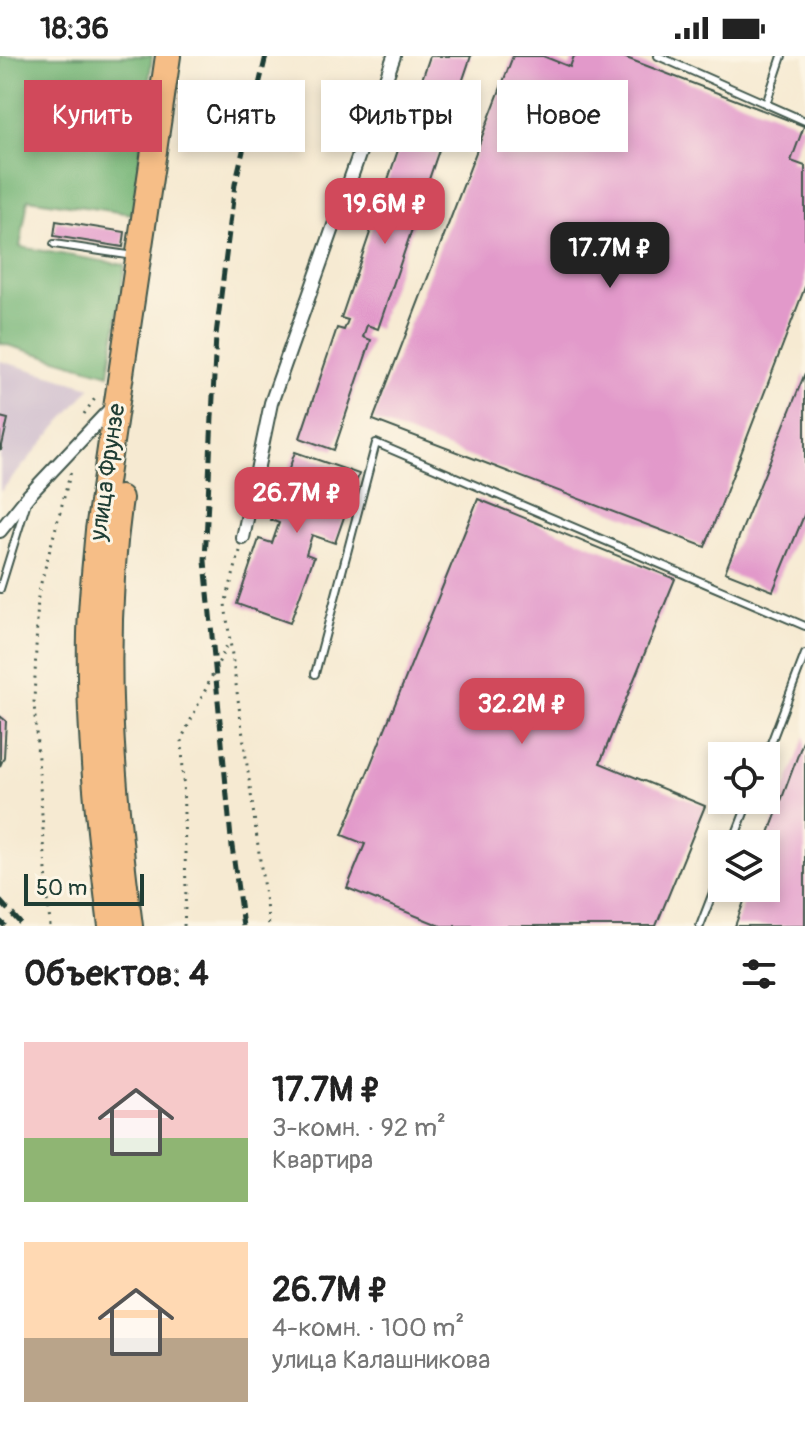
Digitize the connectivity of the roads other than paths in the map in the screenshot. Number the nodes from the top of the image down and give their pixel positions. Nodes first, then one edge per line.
1 (168, 56) edge
2 (184, 56) edge
3 (394, 56) edge
4 (658, 56) edge
5 (686, 56) edge
6 (782, 56) edge
7 (682, 67) junction
8 (766, 104) junction
9 (805, 121) edge
10 (54, 244) dead end
11 (139, 257) junction
12 (125, 402) junction
13 (29, 495) junction
14 (0, 531) edge
15 (243, 538) road end
16 (0, 589) edge
17 (805, 626) edge
18 (805, 654) edge
19 (315, 674) dead end
20 (771, 742) edge
21 (116, 888) junction
22 (709, 902) edge
23 (111, 926) edge
24 (130, 926) edge
25 (700, 926) edge

1 - 11 highway, улица Фрунзе
2 - 12 highway, улица Фрунзе
3 - 15 street
4 - 7 lane
5 - 7 lane
6 - 8 lane
7 - 8 lane
8 - 9 lane
10 - 11 lane
11 - 12 highway, улица Фрунзе
12 - 13 street
12 - 21 highway, улица Фрунзе
13 - 14 street
13 - 16 lane
17 - 19 lane
18 - 20 lane
21 - 23 highway
21 - 24 highway
22 - 25 lane

